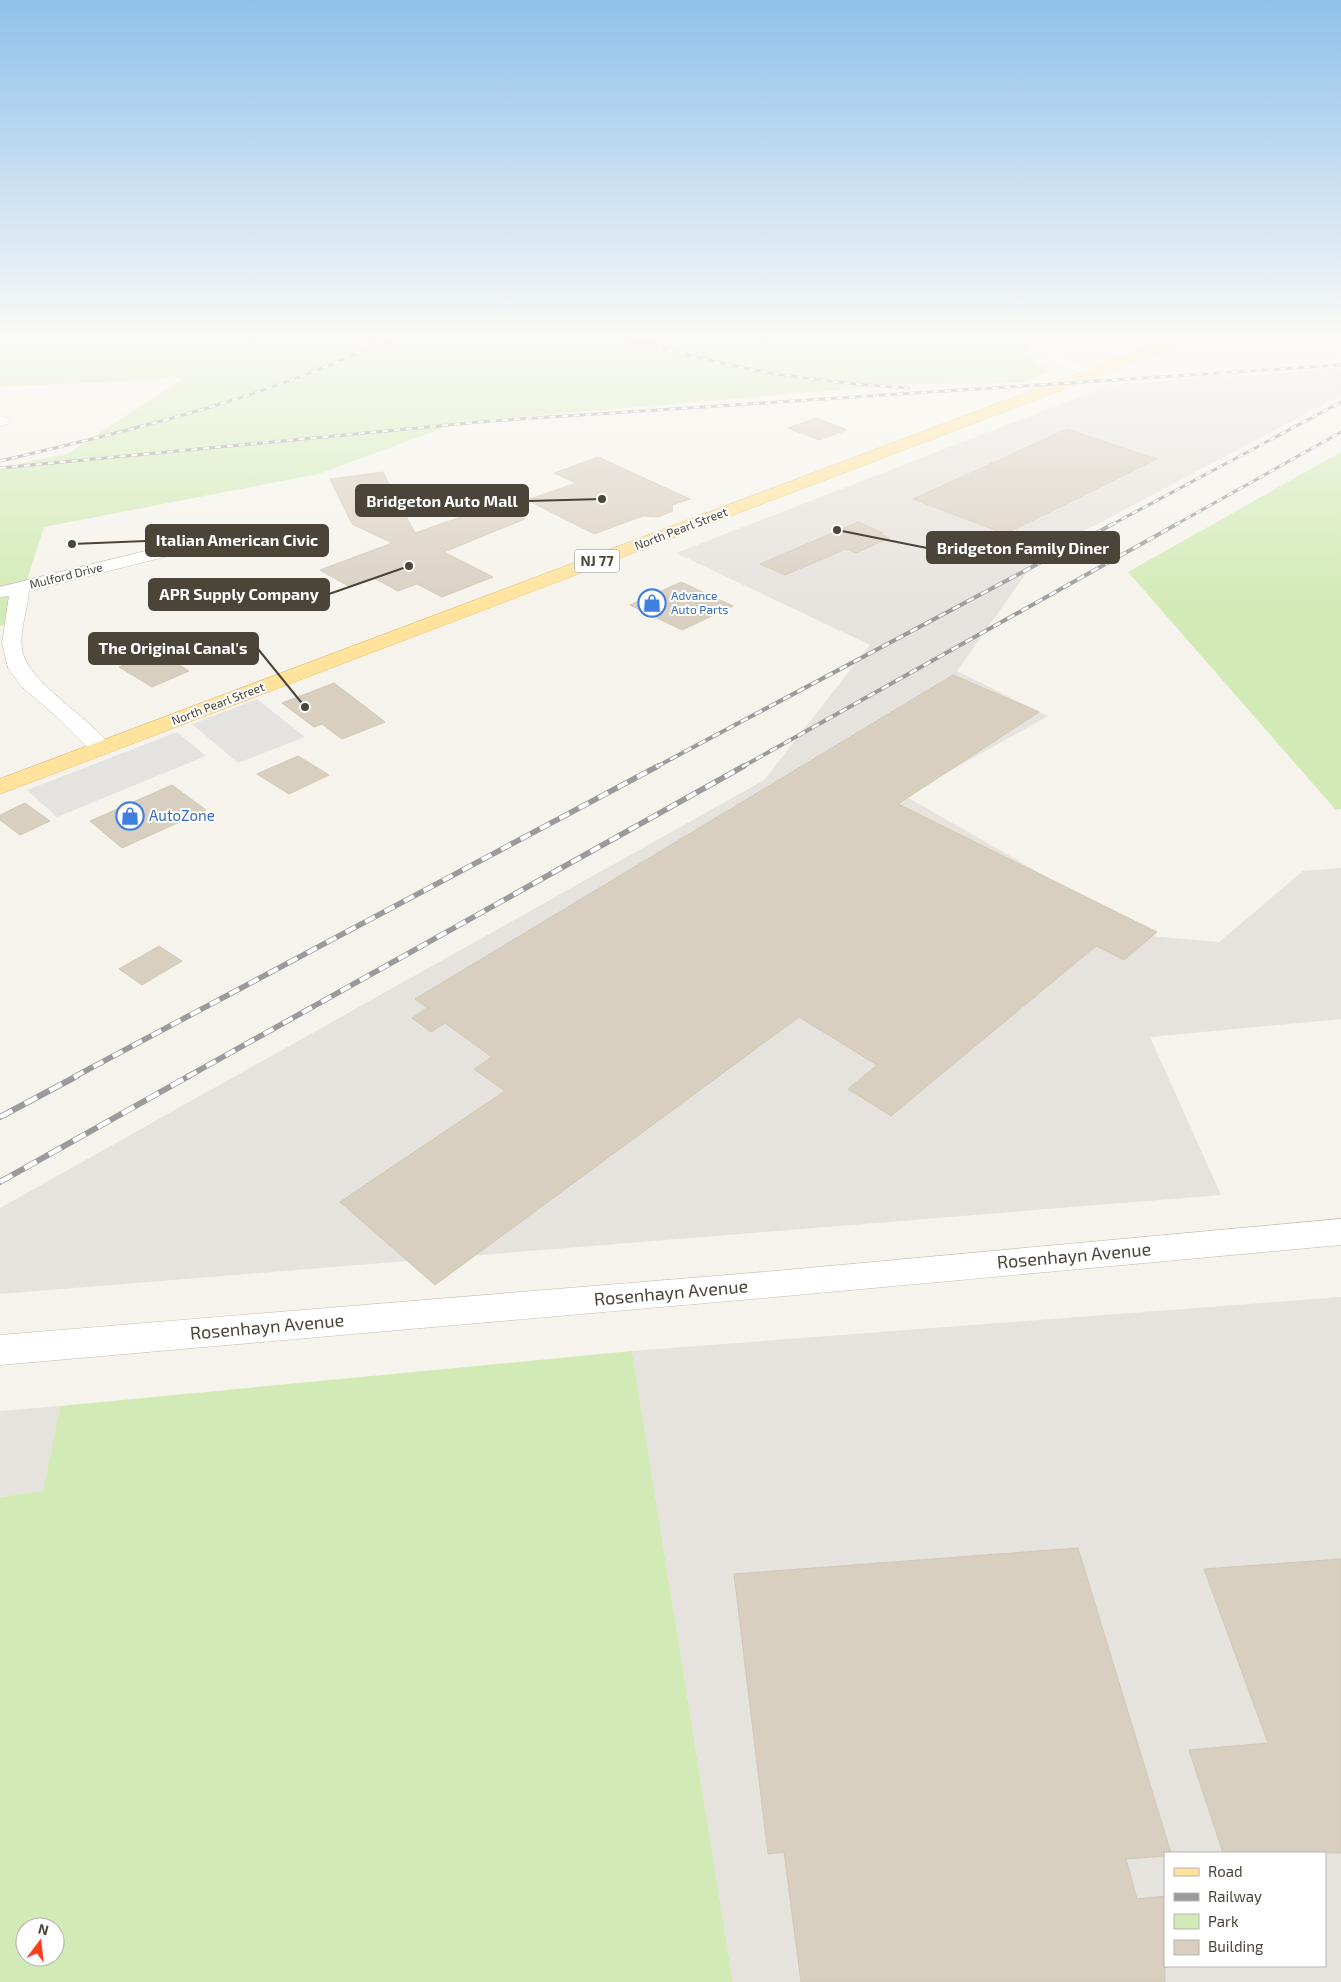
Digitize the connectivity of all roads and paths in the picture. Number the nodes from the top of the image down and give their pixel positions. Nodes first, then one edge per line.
1 (948, 427) edge
2 (190, 545) dead end
3 (9, 590) edge
4 (101, 748) junction
5 (0, 787) edge
6 (1341, 1232) edge
7 (0, 1350) edge

1 - 4 main road, North Pearl Street / NJ 77
2 - 3 street, Mulford Drive
3 - 4 street, Mulford Drive
4 - 5 main road, North Pearl Street / NJ 77
6 - 7 street, Rosenhayn Avenue

